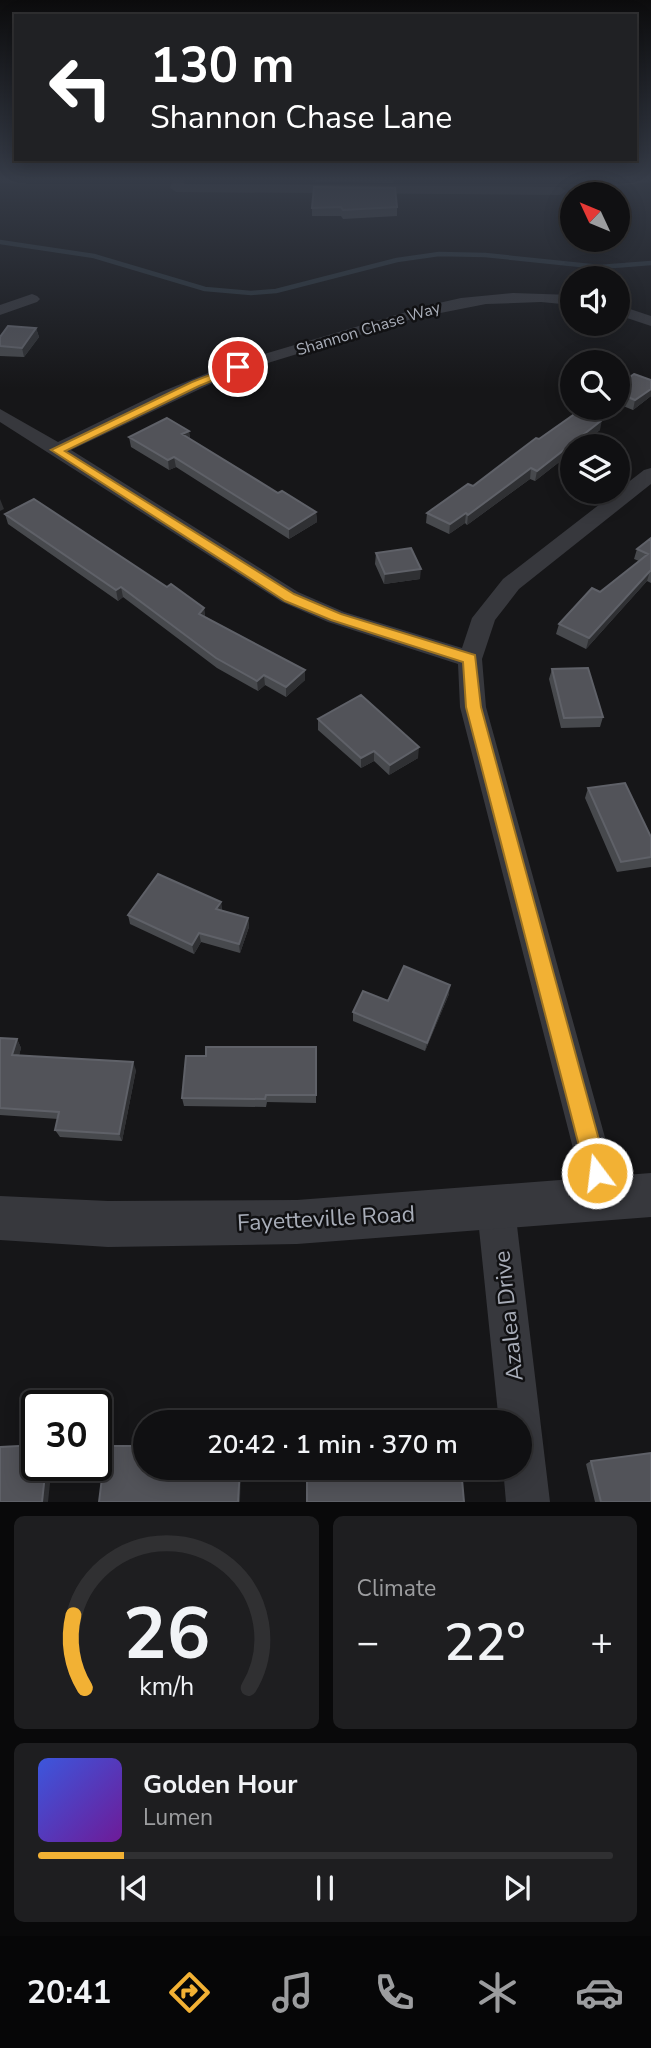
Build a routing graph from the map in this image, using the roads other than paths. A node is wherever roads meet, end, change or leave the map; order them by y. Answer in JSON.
{"nodes":[{"id":1,"x":32,"y":299,"type":"dead end"},
{"id":2,"x":560,"y":299,"type":"edge"},
{"id":3,"x":0,"y":310,"type":"edge"},
{"id":4,"x":630,"y":314,"type":"edge"},
{"id":5,"x":651,"y":321,"type":"edge"},
{"id":6,"x":0,"y":414,"type":"edge"},
{"id":7,"x":57,"y":450,"type":"junction"},
{"id":8,"x":651,"y":474,"type":"edge"},
{"id":9,"x":470,"y":659,"type":"junction"},
{"id":10,"x":651,"y":1195,"type":"edge"},
{"id":11,"x":604,"y":1199,"type":"junction"},
{"id":12,"x":496,"y":1209,"type":"junction"},
{"id":13,"x":0,"y":1218,"type":"edge"},
{"id":14,"x":519,"y":1410,"type":"edge"},
{"id":15,"x":526,"y":1480,"type":"edge"},
{"id":16,"x":528,"y":1502,"type":"edge"}],
"edges":[{"from":1,"to":3,"type":"street"},
{"from":2,"to":7,"type":"street","name":"Shannon Chase Way"},
{"from":4,"to":5,"type":"street"},
{"from":6,"to":7,"type":"street"},
{"from":7,"to":9,"type":"street"},
{"from":8,"to":9,"type":"street"},
{"from":9,"to":11,"type":"street"},
{"from":10,"to":11,"type":"street","name":"Fayetteville Road"},
{"from":11,"to":12,"type":"street","name":"Fayetteville Road"},
{"from":12,"to":13,"type":"street","name":"Fayetteville Road"},
{"from":12,"to":14,"type":"street","name":"Azalea Drive"},
{"from":15,"to":16,"type":"street","name":"Azalea Drive"}]}
